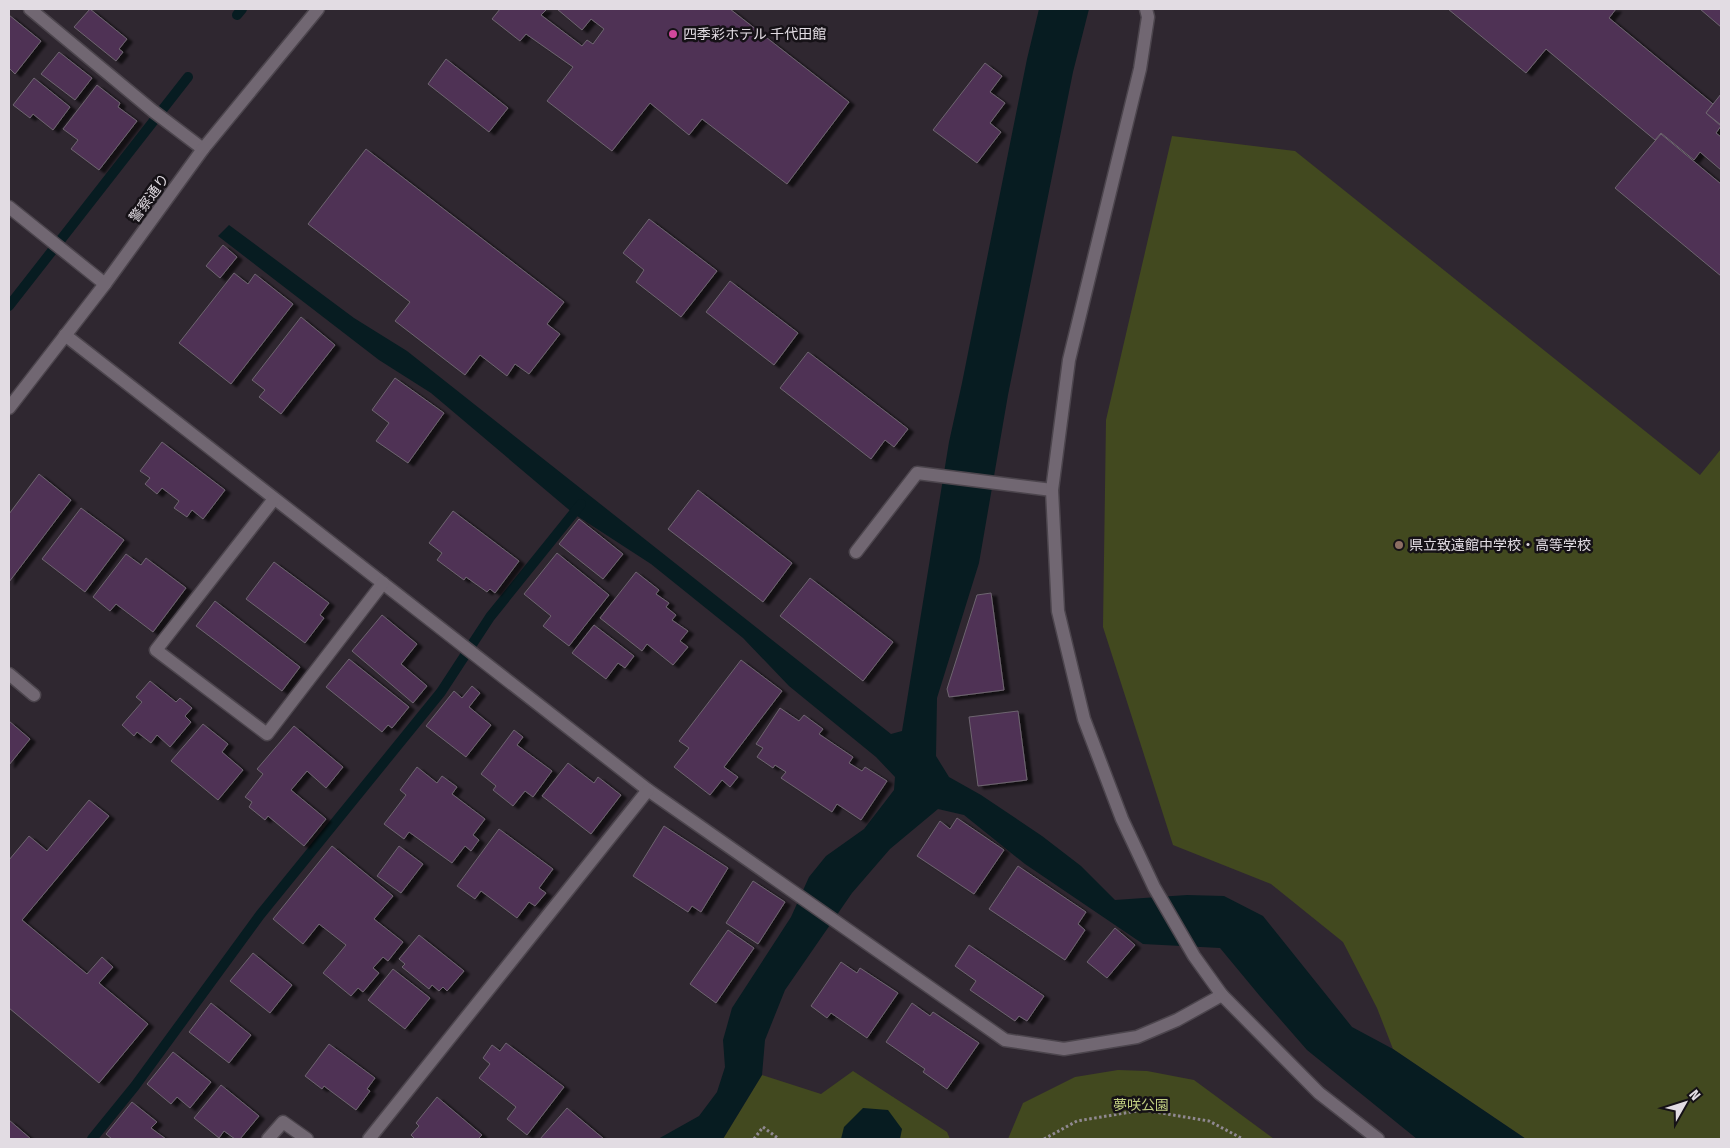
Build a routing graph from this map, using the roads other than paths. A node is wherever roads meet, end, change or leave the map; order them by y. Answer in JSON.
{"nodes":[{"id":1,"x":30,"y":9,"type":"edge"},
{"id":2,"x":318,"y":9,"type":"edge"},
{"id":3,"x":1146,"y":9,"type":"edge"},
{"id":4,"x":203,"y":149,"type":"junction"},
{"id":5,"x":9,"y":207,"type":"edge"},
{"id":6,"x":105,"y":284,"type":"junction"},
{"id":7,"x":65,"y":334,"type":"junction"},
{"id":8,"x":9,"y":408,"type":"edge"},
{"id":9,"x":1052,"y":490,"type":"junction"},
{"id":10,"x":274,"y":499,"type":"junction"},
{"id":11,"x":856,"y":552,"type":"dead end"},
{"id":12,"x":383,"y":583,"type":"junction"},
{"id":13,"x":9,"y":674,"type":"edge"},
{"id":14,"x":34,"y":695,"type":"dead end"},
{"id":15,"x":648,"y":790,"type":"junction"},
{"id":16,"x":1222,"y":995,"type":"junction"},
{"id":17,"x":268,"y":1139,"type":"edge"},
{"id":18,"x":307,"y":1139,"type":"edge"},
{"id":19,"x":369,"y":1139,"type":"edge"},
{"id":20,"x":1378,"y":1139,"type":"edge"}],
"edges":[{"from":1,"to":4,"type":"street"},
{"from":2,"to":4,"type":"street","name":"警察通り"},
{"from":3,"to":9,"type":"street"},
{"from":4,"to":6,"type":"street","name":"警察通り"},
{"from":5,"to":6,"type":"street"},
{"from":6,"to":7,"type":"street","name":"警察通り"},
{"from":7,"to":8,"type":"street","name":"警察通り"},
{"from":7,"to":10,"type":"street"},
{"from":9,"to":11,"type":"street"},
{"from":9,"to":16,"type":"street"},
{"from":10,"to":12,"type":"street"},
{"from":10,"to":12,"type":"street"},
{"from":12,"to":15,"type":"street"},
{"from":13,"to":14,"type":"street"},
{"from":15,"to":16,"type":"street"},
{"from":15,"to":19,"type":"street"},
{"from":16,"to":20,"type":"street"},
{"from":17,"to":18,"type":"street"}]}
